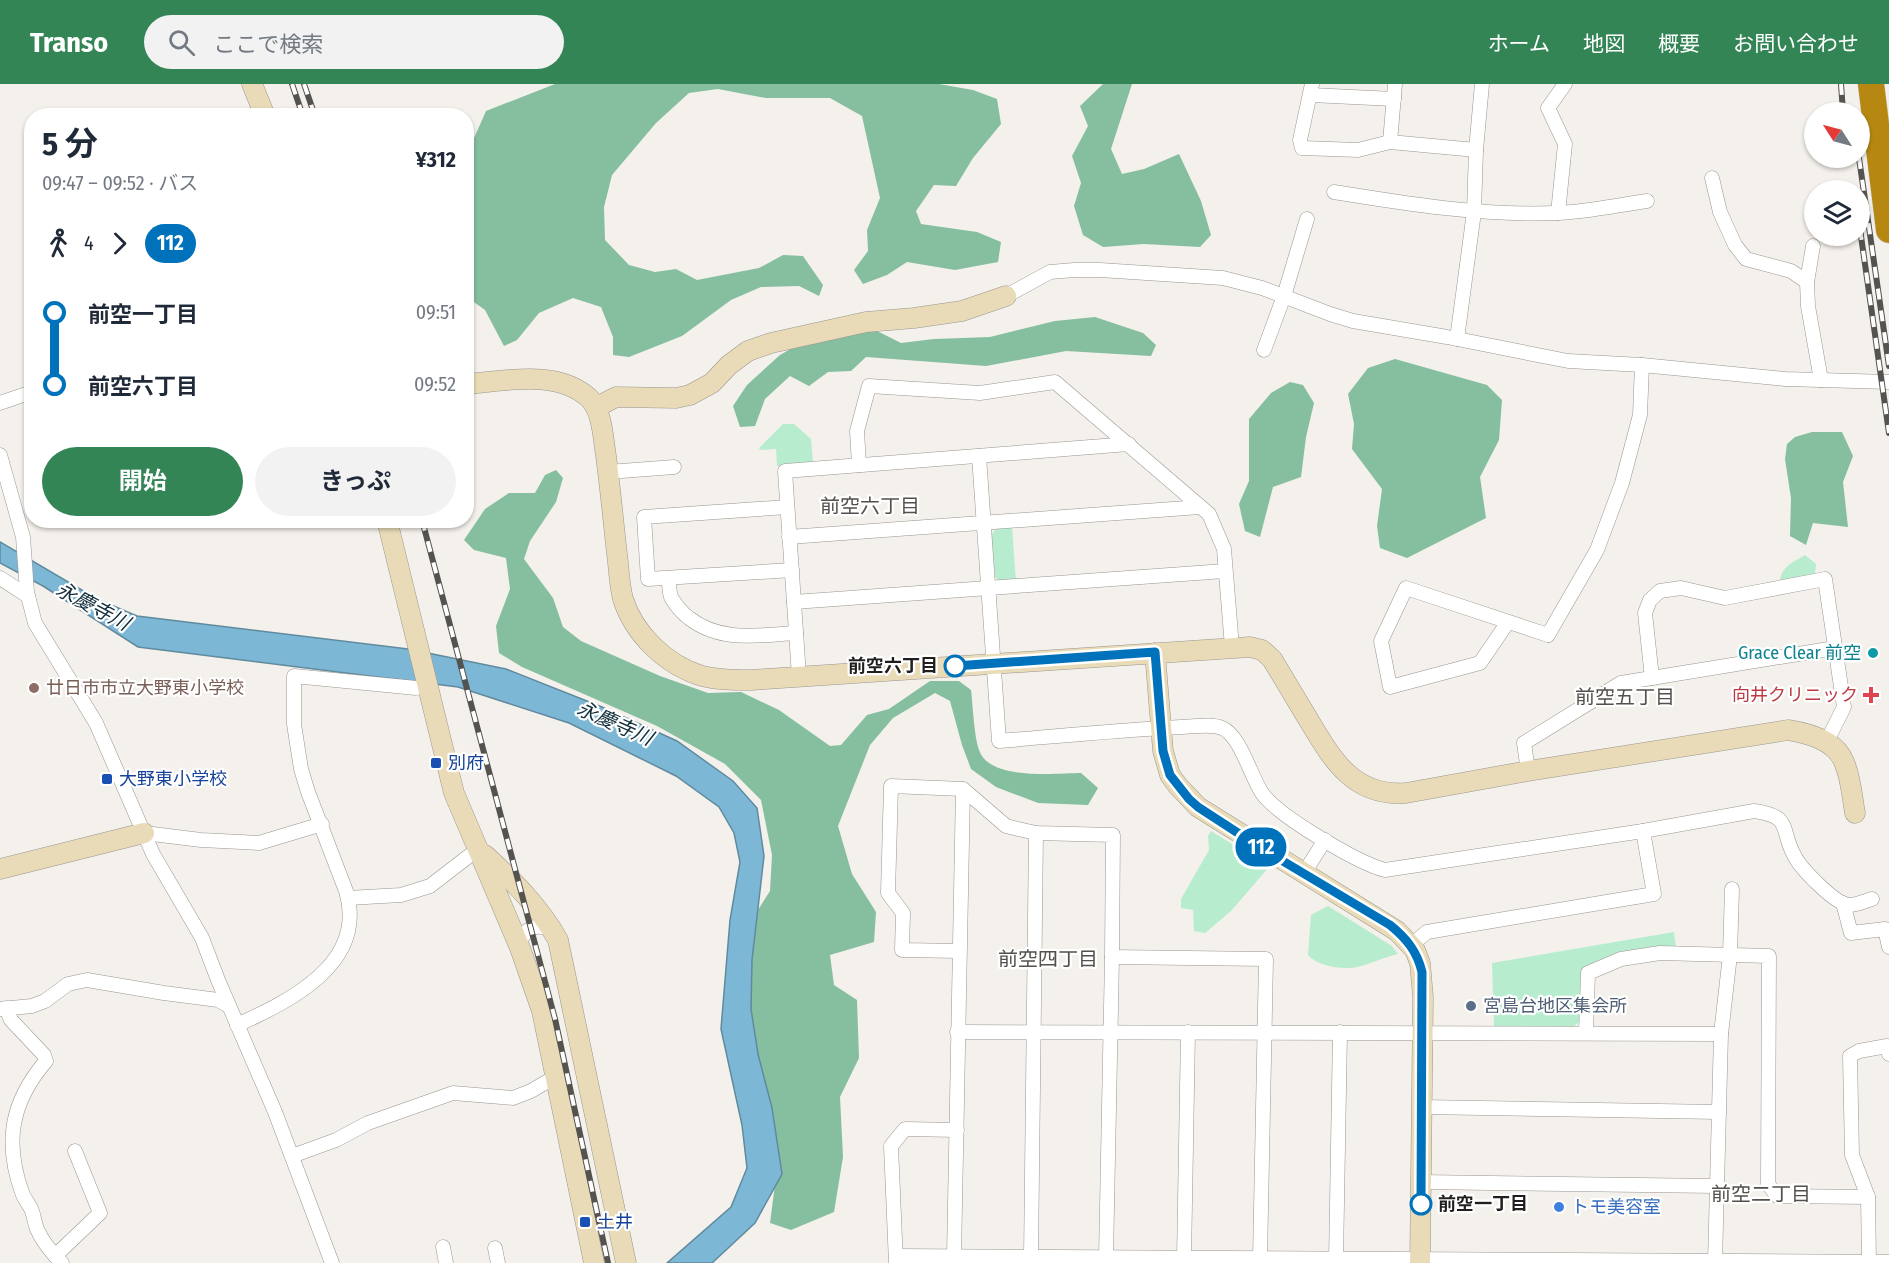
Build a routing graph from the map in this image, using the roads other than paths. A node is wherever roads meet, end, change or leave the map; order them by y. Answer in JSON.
{"nodes":[{"id":1,"x":252,"y":84,"type":"edge"},
{"id":2,"x":1395,"y":84,"type":"edge"},
{"id":3,"x":1482,"y":84,"type":"edge"},
{"id":4,"x":1566,"y":84,"type":"edge"},
{"id":5,"x":1871,"y":84,"type":"edge"},
{"id":6,"x":1886,"y":84,"type":"edge"},
{"id":7,"x":1311,"y":89,"type":"edge"},
{"id":8,"x":1394,"y":99,"type":"junction"},
{"id":9,"x":262,"y":108,"type":"edge"},
{"id":10,"x":1889,"y":110,"type":"edge"},
{"id":11,"x":1390,"y":142,"type":"junction"},
{"id":12,"x":1476,"y":150,"type":"junction"},
{"id":13,"x":1712,"y":178,"type":"dead end"},
{"id":14,"x":1334,"y":192,"type":"dead end"},
{"id":15,"x":1647,"y":201,"type":"dead end"},
{"id":16,"x":1474,"y":212,"type":"junction"},
{"id":17,"x":1558,"y":213,"type":"junction"},
{"id":18,"x":1306,"y":219,"type":"dead end"},
{"id":19,"x":1889,"y":230,"type":"edge"},
{"id":20,"x":1813,"y":246,"type":"dead end"},
{"id":21,"x":1807,"y":282,"type":"junction"},
{"id":22,"x":1006,"y":296,"type":"joint"},
{"id":23,"x":1284,"y":296,"type":"junction"},
{"id":24,"x":1457,"y":339,"type":"junction"},
{"id":25,"x":1264,"y":350,"type":"dead end"},
{"id":26,"x":1642,"y":365,"type":"junction"},
{"id":27,"x":1821,"y":380,"type":"junction"},
{"id":28,"x":1889,"y":382,"type":"edge"},
{"id":29,"x":474,"y":383,"type":"edge"},
{"id":30,"x":24,"y":395,"type":"edge"},
{"id":31,"x":0,"y":403,"type":"edge"},
{"id":32,"x":597,"y":407,"type":"junction"},
{"id":33,"x":1129,"y":444,"type":"junction"},
{"id":34,"x":0,"y":455,"type":"edge"},
{"id":35,"x":979,"y":456,"type":"junction"},
{"id":36,"x":859,"y":465,"type":"junction"},
{"id":37,"x":674,"y":467,"type":"dead end"},
{"id":38,"x":608,"y":472,"type":"junction"},
{"id":39,"x":787,"y":507,"type":"junction"},
{"id":40,"x":1200,"y":507,"type":"junction"},
{"id":41,"x":983,"y":522,"type":"junction"},
{"id":42,"x":389,"y":528,"type":"edge"},
{"id":43,"x":789,"y":537,"type":"junction"},
{"id":44,"x":792,"y":570,"type":"junction"},
{"id":45,"x":1226,"y":571,"type":"junction"},
{"id":46,"x":0,"y":578,"type":"edge"},
{"id":47,"x":669,"y":578,"type":"junction"},
{"id":48,"x":988,"y":588,"type":"junction"},
{"id":49,"x":28,"y":594,"type":"junction"},
{"id":50,"x":794,"y":602,"type":"junction"},
{"id":51,"x":1508,"y":622,"type":"junction"},
{"id":52,"x":796,"y":633,"type":"junction"},
{"id":53,"x":1232,"y":647,"type":"junction"},
{"id":54,"x":1835,"y":648,"type":"junction"},
{"id":55,"x":1155,"y":652,"type":"junction"},
{"id":56,"x":994,"y":664,"type":"junction"},
{"id":57,"x":800,"y":676,"type":"junction"},
{"id":58,"x":1652,"y":678,"type":"junction"},
{"id":59,"x":423,"y":691,"type":"junction"},
{"id":60,"x":1161,"y":728,"type":"junction"},
{"id":61,"x":1826,"y":743,"type":"junction"},
{"id":62,"x":1528,"y":771,"type":"junction"},
{"id":63,"x":963,"y":789,"type":"junction"},
{"id":64,"x":1855,"y":813,"type":"dead end"},
{"id":65,"x":322,"y":824,"type":"junction"},
{"id":66,"x":1643,"y":831,"type":"junction"},
{"id":67,"x":144,"y":833,"type":"junction"},
{"id":68,"x":1036,"y":833,"type":"junction"},
{"id":69,"x":1325,"y":840,"type":"junction"},
{"id":70,"x":478,"y":849,"type":"junction"},
{"id":71,"x":0,"y":869,"type":"edge"},
{"id":72,"x":1304,"y":873,"type":"junction"},
{"id":73,"x":1732,"y":889,"type":"dead end"},
{"id":74,"x":348,"y":898,"type":"junction"},
{"id":75,"x":1872,"y":899,"type":"dead end"},
{"id":76,"x":1843,"y":903,"type":"junction"},
{"id":77,"x":558,"y":940,"type":"junction"},
{"id":78,"x":1411,"y":945,"type":"junction"},
{"id":79,"x":1889,"y":947,"type":"edge"},
{"id":80,"x":520,"y":948,"type":"junction"},
{"id":81,"x":959,"y":951,"type":"junction"},
{"id":82,"x":1730,"y":955,"type":"junction"},
{"id":83,"x":1112,"y":957,"type":"junction"},
{"id":84,"x":229,"y":1006,"type":"junction"},
{"id":85,"x":3,"y":1009,"type":"edge"},
{"id":86,"x":237,"y":1025,"type":"junction"},
{"id":87,"x":957,"y":1032,"type":"junction"},
{"id":88,"x":1034,"y":1032,"type":"junction"},
{"id":89,"x":1110,"y":1032,"type":"junction"},
{"id":90,"x":1188,"y":1032,"type":"junction"},
{"id":91,"x":1264,"y":1032,"type":"junction"},
{"id":92,"x":1340,"y":1032,"type":"junction"},
{"id":93,"x":1423,"y":1032,"type":"junction"},
{"id":94,"x":1586,"y":1032,"type":"junction"},
{"id":95,"x":1721,"y":1034,"type":"junction"},
{"id":96,"x":1889,"y":1054,"type":"edge"},
{"id":97,"x":555,"y":1077,"type":"junction"},
{"id":98,"x":1422,"y":1107,"type":"junction"},
{"id":99,"x":1719,"y":1112,"type":"junction"},
{"id":100,"x":957,"y":1130,"type":"junction"},
{"id":101,"x":75,"y":1151,"type":"dead end"},
{"id":102,"x":292,"y":1156,"type":"junction"},
{"id":103,"x":1421,"y":1182,"type":"junction"},
{"id":104,"x":1717,"y":1186,"type":"junction"},
{"id":105,"x":1868,"y":1197,"type":"junction"},
{"id":106,"x":443,"y":1247,"type":"dead end"},
{"id":107,"x":495,"y":1248,"type":"dead end"},
{"id":108,"x":954,"y":1257,"type":"junction"},
{"id":109,"x":1031,"y":1257,"type":"junction"},
{"id":110,"x":1106,"y":1258,"type":"junction"},
{"id":111,"x":1184,"y":1259,"type":"junction"},
{"id":112,"x":1260,"y":1259,"type":"junction"},
{"id":113,"x":58,"y":1260,"type":"edge"},
{"id":114,"x":896,"y":1260,"type":"edge"},
{"id":115,"x":1336,"y":1260,"type":"junction"},
{"id":116,"x":1147,"y":1261,"type":"edge"},
{"id":117,"x":1420,"y":1262,"type":"edge"},
{"id":118,"x":1634,"y":1262,"type":"edge"},
{"id":119,"x":1715,"y":1262,"type":"edge"},
{"id":120,"x":1861,"y":1262,"type":"edge"},
{"id":121,"x":1889,"y":1262,"type":"edge"},
{"id":122,"x":332,"y":1263,"type":"edge"},
{"id":123,"x":446,"y":1263,"type":"edge"},
{"id":124,"x":498,"y":1263,"type":"edge"},
{"id":125,"x":594,"y":1263,"type":"edge"},
{"id":126,"x":626,"y":1263,"type":"edge"}],
"edges":[{"from":1,"to":9,"type":"street"},
{"from":2,"to":8,"type":"street"},
{"from":3,"to":12,"type":"street"},
{"from":4,"to":17,"type":"street"},
{"from":5,"to":19,"type":"highway"},
{"from":6,"to":10,"type":"highway"},
{"from":7,"to":8,"type":"street"},
{"from":7,"to":11,"type":"street"},
{"from":8,"to":11,"type":"street"},
{"from":11,"to":12,"type":"street"},
{"from":12,"to":16,"type":"street"},
{"from":13,"to":21,"type":"street"},
{"from":14,"to":16,"type":"street"},
{"from":15,"to":17,"type":"street"},
{"from":16,"to":17,"type":"street"},
{"from":16,"to":24,"type":"street"},
{"from":18,"to":23,"type":"street"},
{"from":20,"to":21,"type":"street"},
{"from":21,"to":27,"type":"street"},
{"from":22,"to":23,"type":"street"},
{"from":22,"to":32,"type":"street"},
{"from":23,"to":24,"type":"street"},
{"from":23,"to":25,"type":"street"},
{"from":24,"to":26,"type":"street"},
{"from":26,"to":27,"type":"street"},
{"from":26,"to":51,"type":"street"},
{"from":27,"to":28,"type":"street"},
{"from":29,"to":32,"type":"street"},
{"from":30,"to":31,"type":"street"},
{"from":32,"to":38,"type":"street"},
{"from":33,"to":35,"type":"street"},
{"from":33,"to":36,"type":"street"},
{"from":33,"to":40,"type":"street"},
{"from":34,"to":49,"type":"street"},
{"from":35,"to":36,"type":"street"},
{"from":35,"to":41,"type":"street"},
{"from":36,"to":39,"type":"street"},
{"from":37,"to":38,"type":"street"},
{"from":38,"to":57,"type":"street"},
{"from":39,"to":43,"type":"street"},
{"from":39,"to":47,"type":"street"},
{"from":40,"to":41,"type":"street"},
{"from":40,"to":45,"type":"street"},
{"from":41,"to":43,"type":"street"},
{"from":41,"to":48,"type":"street"},
{"from":42,"to":59,"type":"street"},
{"from":43,"to":44,"type":"street"},
{"from":44,"to":47,"type":"street"},
{"from":44,"to":50,"type":"street"},
{"from":45,"to":48,"type":"street"},
{"from":45,"to":53,"type":"street"},
{"from":46,"to":49,"type":"street"},
{"from":47,"to":52,"type":"street"},
{"from":48,"to":50,"type":"street"},
{"from":48,"to":56,"type":"street"},
{"from":49,"to":67,"type":"street"},
{"from":50,"to":52,"type":"street"},
{"from":51,"to":51,"type":"street"},
{"from":52,"to":57,"type":"street"},
{"from":53,"to":55,"type":"street"},
{"from":53,"to":62,"type":"street"},
{"from":54,"to":58,"type":"street"},
{"from":54,"to":58,"type":"street"},
{"from":54,"to":61,"type":"street"},
{"from":55,"to":56,"type":"street"},
{"from":55,"to":60,"type":"street"},
{"from":56,"to":57,"type":"street"},
{"from":56,"to":60,"type":"street"},
{"from":58,"to":62,"type":"street"},
{"from":59,"to":65,"type":"street"},
{"from":59,"to":70,"type":"street"},
{"from":60,"to":69,"type":"street"},
{"from":60,"to":72,"type":"street"},
{"from":61,"to":62,"type":"street"},
{"from":61,"to":64,"type":"street"},
{"from":63,"to":68,"type":"street"},
{"from":63,"to":81,"type":"street"},
{"from":63,"to":81,"type":"street"},
{"from":65,"to":67,"type":"street"},
{"from":65,"to":74,"type":"street"},
{"from":66,"to":69,"type":"street"},
{"from":66,"to":76,"type":"street"},
{"from":66,"to":78,"type":"street"},
{"from":67,"to":71,"type":"street"},
{"from":67,"to":84,"type":"street"},
{"from":68,"to":83,"type":"street"},
{"from":68,"to":88,"type":"street"},
{"from":69,"to":72,"type":"street"},
{"from":70,"to":74,"type":"street"},
{"from":70,"to":77,"type":"street"},
{"from":70,"to":80,"type":"street"},
{"from":72,"to":78,"type":"street"},
{"from":73,"to":82,"type":"street"},
{"from":74,"to":86,"type":"street"},
{"from":75,"to":76,"type":"street"},
{"from":76,"to":79,"type":"street"},
{"from":77,"to":80,"type":"street"},
{"from":77,"to":126,"type":"street"},
{"from":78,"to":93,"type":"street"},
{"from":80,"to":97,"type":"street"},
{"from":81,"to":87,"type":"street"},
{"from":82,"to":94,"type":"street"},
{"from":82,"to":95,"type":"street"},
{"from":82,"to":105,"type":"street"},
{"from":83,"to":89,"type":"street"},
{"from":83,"to":91,"type":"street"},
{"from":84,"to":85,"type":"street"},
{"from":84,"to":86,"type":"street"},
{"from":85,"to":113,"type":"street"},
{"from":86,"to":102,"type":"street"},
{"from":87,"to":88,"type":"street"},
{"from":87,"to":100,"type":"street"},
{"from":88,"to":89,"type":"street"},
{"from":88,"to":109,"type":"street"},
{"from":89,"to":90,"type":"street"},
{"from":89,"to":110,"type":"street"},
{"from":90,"to":91,"type":"street"},
{"from":90,"to":111,"type":"street"},
{"from":91,"to":92,"type":"street"},
{"from":91,"to":112,"type":"street"},
{"from":92,"to":93,"type":"street"},
{"from":92,"to":115,"type":"street"},
{"from":93,"to":94,"type":"street"},
{"from":93,"to":98,"type":"street"},
{"from":94,"to":95,"type":"street"},
{"from":95,"to":99,"type":"street"},
{"from":96,"to":105,"type":"street"},
{"from":97,"to":102,"type":"street"},
{"from":97,"to":125,"type":"street"},
{"from":98,"to":99,"type":"street"},
{"from":98,"to":103,"type":"street"},
{"from":99,"to":104,"type":"street"},
{"from":100,"to":108,"type":"street"},
{"from":100,"to":114,"type":"street"},
{"from":101,"to":113,"type":"street"},
{"from":102,"to":122,"type":"street"},
{"from":103,"to":104,"type":"street"},
{"from":103,"to":117,"type":"street"},
{"from":104,"to":119,"type":"street"},
{"from":105,"to":120,"type":"street"},
{"from":106,"to":123,"type":"street"},
{"from":107,"to":124,"type":"street"},
{"from":108,"to":109,"type":"street"},
{"from":108,"to":114,"type":"street"},
{"from":109,"to":110,"type":"street"},
{"from":110,"to":116,"type":"street"},
{"from":111,"to":112,"type":"street"},
{"from":111,"to":116,"type":"street"},
{"from":112,"to":115,"type":"street"},
{"from":115,"to":117,"type":"street"},
{"from":117,"to":118,"type":"street"},
{"from":118,"to":119,"type":"street"},
{"from":119,"to":120,"type":"street"},
{"from":120,"to":121,"type":"street"}]}
